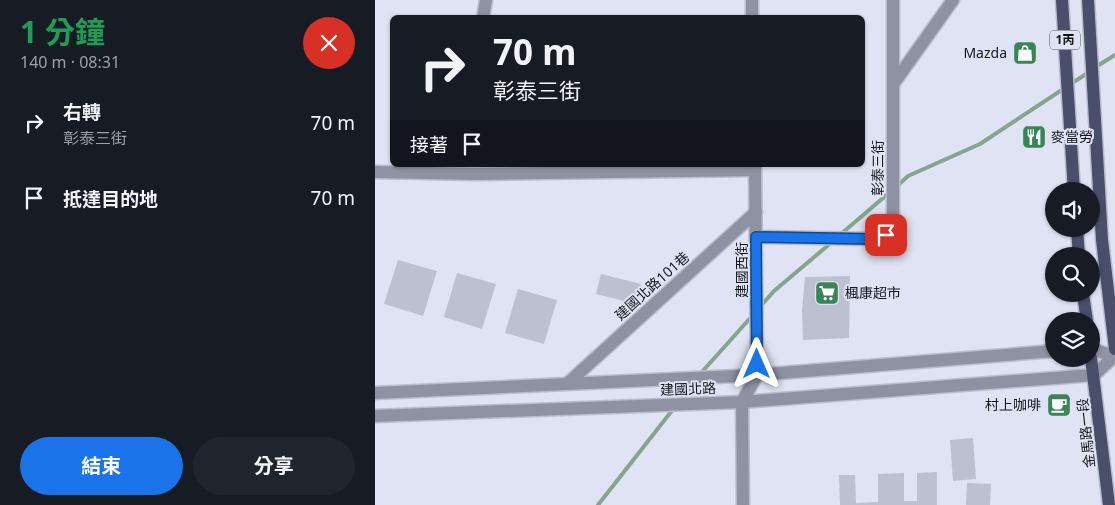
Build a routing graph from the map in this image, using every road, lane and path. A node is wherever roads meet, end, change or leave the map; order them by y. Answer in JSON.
{"nodes":[{"id":1,"x":486,"y":0,"type":"edge"},
{"id":2,"x":751,"y":0,"type":"edge"},
{"id":3,"x":893,"y":0,"type":"edge"},
{"id":4,"x":953,"y":0,"type":"edge"},
{"id":5,"x":1063,"y":0,"type":"edge"},
{"id":6,"x":1088,"y":0,"type":"edge"},
{"id":7,"x":484,"y":15,"type":"edge"},
{"id":8,"x":752,"y":15,"type":"edge"},
{"id":9,"x":893,"y":83,"type":"junction"},
{"id":10,"x":755,"y":167,"type":"edge"},
{"id":11,"x":477,"y":170,"type":"edge"},
{"id":12,"x":375,"y":172,"type":"edge"},
{"id":13,"x":1073,"y":182,"type":"edge"},
{"id":14,"x":756,"y":212,"type":"junction"},
{"id":15,"x":756,"y":237,"type":"junction"},
{"id":16,"x":1115,"y":349,"type":"edge"},
{"id":17,"x":1100,"y":351,"type":"edge"},
{"id":18,"x":1045,"y":352,"type":"edge"},
{"id":19,"x":1115,"y":356,"type":"edge"},
{"id":20,"x":1093,"y":367,"type":"edge"},
{"id":21,"x":757,"y":375,"type":"junction"},
{"id":22,"x":1094,"y":375,"type":"junction"},
{"id":23,"x":568,"y":383,"type":"junction"},
{"id":24,"x":375,"y":393,"type":"edge"},
{"id":25,"x":742,"y":402,"type":"junction"},
{"id":26,"x":375,"y":416,"type":"edge"},
{"id":27,"x":743,"y":505,"type":"edge"},
{"id":28,"x":1109,"y":505,"type":"edge"}],
"edges":[{"from":1,"to":7,"type":"street"},
{"from":2,"to":8,"type":"street"},
{"from":3,"to":9,"type":"street","name":"彰泰三街"},
{"from":4,"to":9,"type":"street"},
{"from":5,"to":13,"type":"main road","number":"1丙"},
{"from":6,"to":16,"type":"main road","number":"1丙"},
{"from":9,"to":15,"type":"street","name":"彰泰三街"},
{"from":10,"to":11,"type":"street"},
{"from":10,"to":14,"type":"street","name":"建國西街"},
{"from":11,"to":12,"type":"street"},
{"from":14,"to":15,"type":"street","name":"建國西街"},
{"from":14,"to":23,"type":"street","name":"建國北路101巷"},
{"from":15,"to":21,"type":"street","name":"建國西街"},
{"from":17,"to":19,"type":"street"},
{"from":18,"to":21,"type":"street","name":"建國北路"},
{"from":19,"to":22,"type":"street"},
{"from":20,"to":22,"type":"main road","name":"金馬路一段"},
{"from":21,"to":23,"type":"street","name":"建國北路"},
{"from":21,"to":25,"type":"street"},
{"from":22,"to":25,"type":"street","name":"建國北路"},
{"from":22,"to":28,"type":"main road","name":"金馬路一段"},
{"from":23,"to":24,"type":"street","name":"建國北路"},
{"from":25,"to":26,"type":"street","name":"建國北路"},
{"from":25,"to":27,"type":"street"}]}
